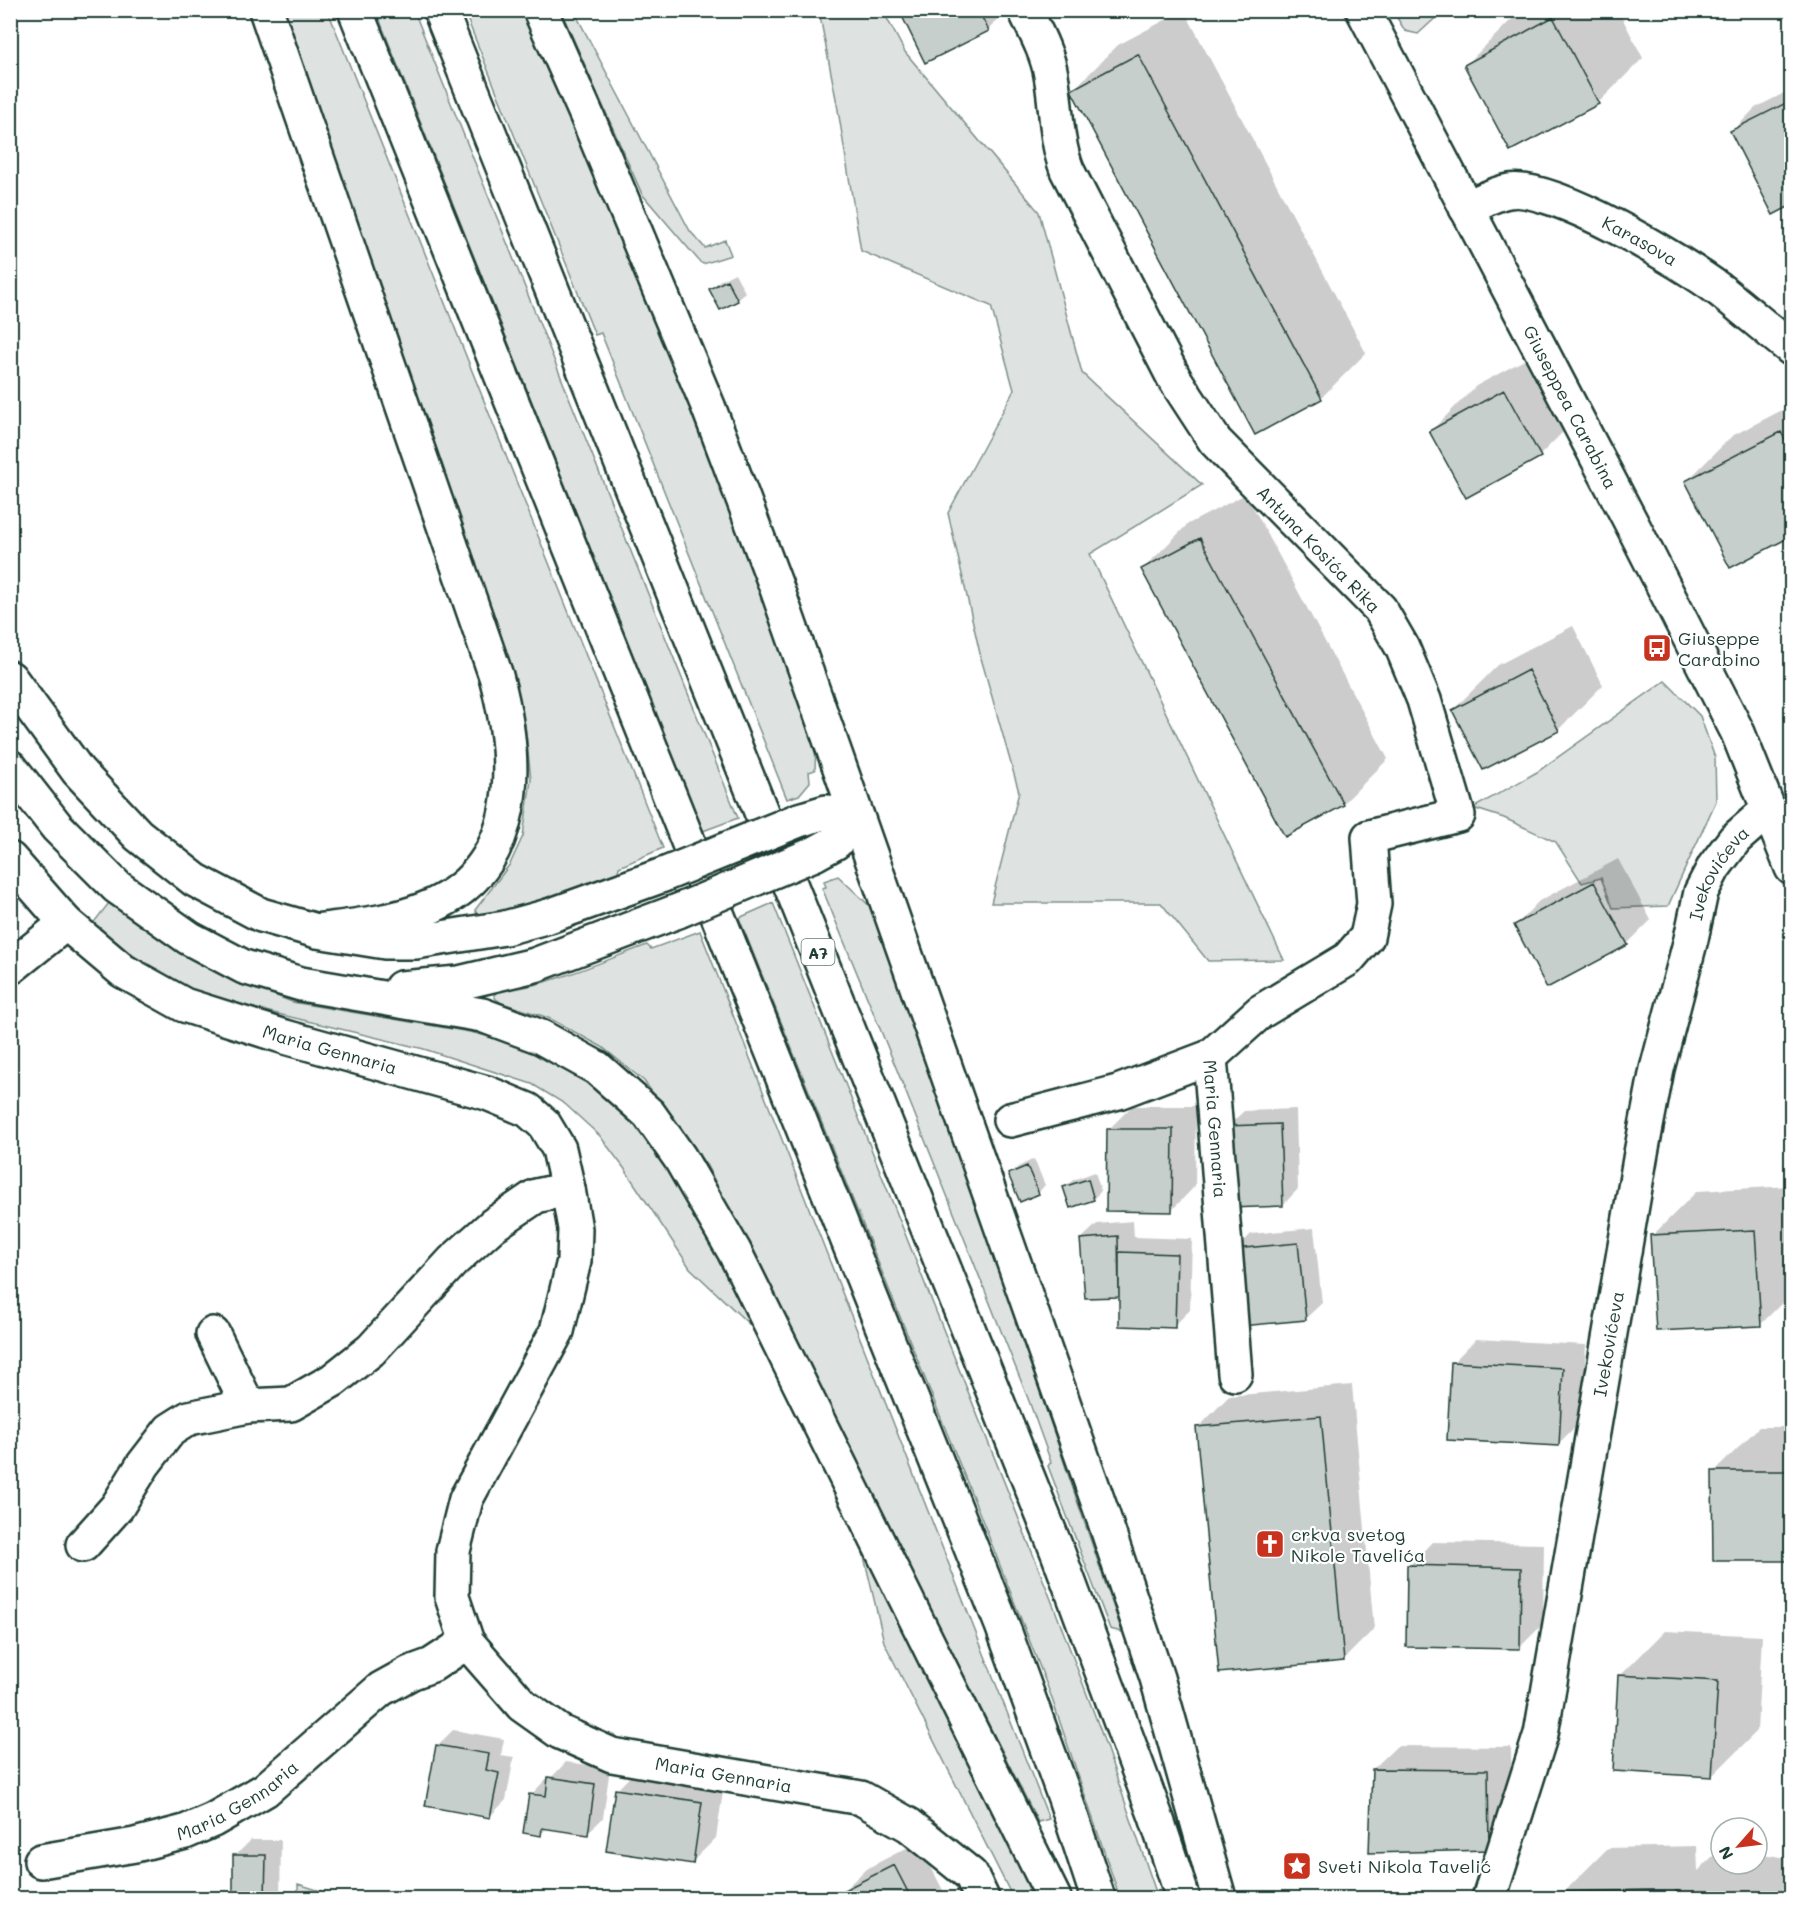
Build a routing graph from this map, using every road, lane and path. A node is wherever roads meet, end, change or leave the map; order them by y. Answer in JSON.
{"nodes":[{"id":1,"x":266,"y":10,"type":"edge"},
{"id":2,"x":355,"y":10,"type":"edge"},
{"id":3,"x":440,"y":10,"type":"edge"},
{"id":4,"x":540,"y":10,"type":"edge"},
{"id":5,"x":1025,"y":10,"type":"edge"},
{"id":6,"x":1363,"y":10,"type":"edge"},
{"id":7,"x":1467,"y":208,"type":"junction"},
{"id":8,"x":1791,"y":349,"type":"edge"},
{"id":9,"x":10,"y":678,"type":"edge"},
{"id":10,"x":10,"y":767,"type":"edge"},
{"id":11,"x":1769,"y":809,"type":"junction"},
{"id":12,"x":856,"y":814,"type":"junction"},
{"id":13,"x":10,"y":859,"type":"edge"},
{"id":14,"x":1791,"y":868,"type":"edge"},
{"id":15,"x":66,"y":922,"type":"junction"},
{"id":16,"x":317,"y":930,"type":"junction"},
{"id":17,"x":10,"y":968,"type":"edge"},
{"id":18,"x":354,"y":992,"type":"junction"},
{"id":19,"x":1210,"y":1057,"type":"junction"},
{"id":20,"x":1010,"y":1120,"type":"dead end"},
{"id":21,"x":568,"y":1189,"type":"junction"},
{"id":22,"x":213,"y":1334,"type":"dead end"},
{"id":23,"x":1235,"y":1374,"type":"dead end"},
{"id":24,"x":248,"y":1406,"type":"junction"},
{"id":25,"x":83,"y":1545,"type":"dead end"},
{"id":26,"x":467,"y":1642,"type":"junction"},
{"id":27,"x":41,"y":1861,"type":"dead end"},
{"id":28,"x":982,"y":1899,"type":"edge"},
{"id":29,"x":1054,"y":1899,"type":"edge"},
{"id":30,"x":1098,"y":1899,"type":"edge"},
{"id":31,"x":1183,"y":1899,"type":"edge"},
{"id":32,"x":1219,"y":1899,"type":"edge"},
{"id":33,"x":1489,"y":1899,"type":"edge"}],
"edges":[{"from":1,"to":16,"type":"main road"},
{"from":2,"to":30,"type":"main road"},
{"from":3,"to":31,"type":"main road","number":"A7"},
{"from":4,"to":12,"type":"main road"},
{"from":5,"to":19,"type":"main road","name":"Antuna Kosića Rika"},
{"from":6,"to":7,"type":"main road","name":"Giuseppea Carabina"},
{"from":7,"to":8,"type":"main road","name":"Karasova"},
{"from":7,"to":11,"type":"main road","name":"Giuseppea Carabina"},
{"from":9,"to":16,"type":"main road"},
{"from":10,"to":18,"type":"main road"},
{"from":11,"to":14,"type":"main road","name":"Giuseppea Carabina"},
{"from":11,"to":33,"type":"main road","name":"Ivekovićeva"},
{"from":12,"to":16,"type":"main road","bridge":true},
{"from":12,"to":18,"type":"main road","bridge":true},
{"from":12,"to":32,"type":"main road"},
{"from":13,"to":15,"type":"main road","name":"Maria Gennaria"},
{"from":15,"to":17,"type":"main road"},
{"from":15,"to":21,"type":"main road","name":"Maria Gennaria"},
{"from":18,"to":29,"type":"main road"},
{"from":19,"to":20,"type":"main road","name":"Maria Gennaria"},
{"from":19,"to":23,"type":"main road","name":"Maria Gennaria"},
{"from":21,"to":24,"type":"main road"},
{"from":21,"to":26,"type":"main road","name":"Maria Gennaria"},
{"from":22,"to":24,"type":"main road"},
{"from":24,"to":25,"type":"main road"},
{"from":26,"to":27,"type":"main road","name":"Maria Gennaria"},
{"from":26,"to":28,"type":"main road","name":"Maria Gennaria"}]}
